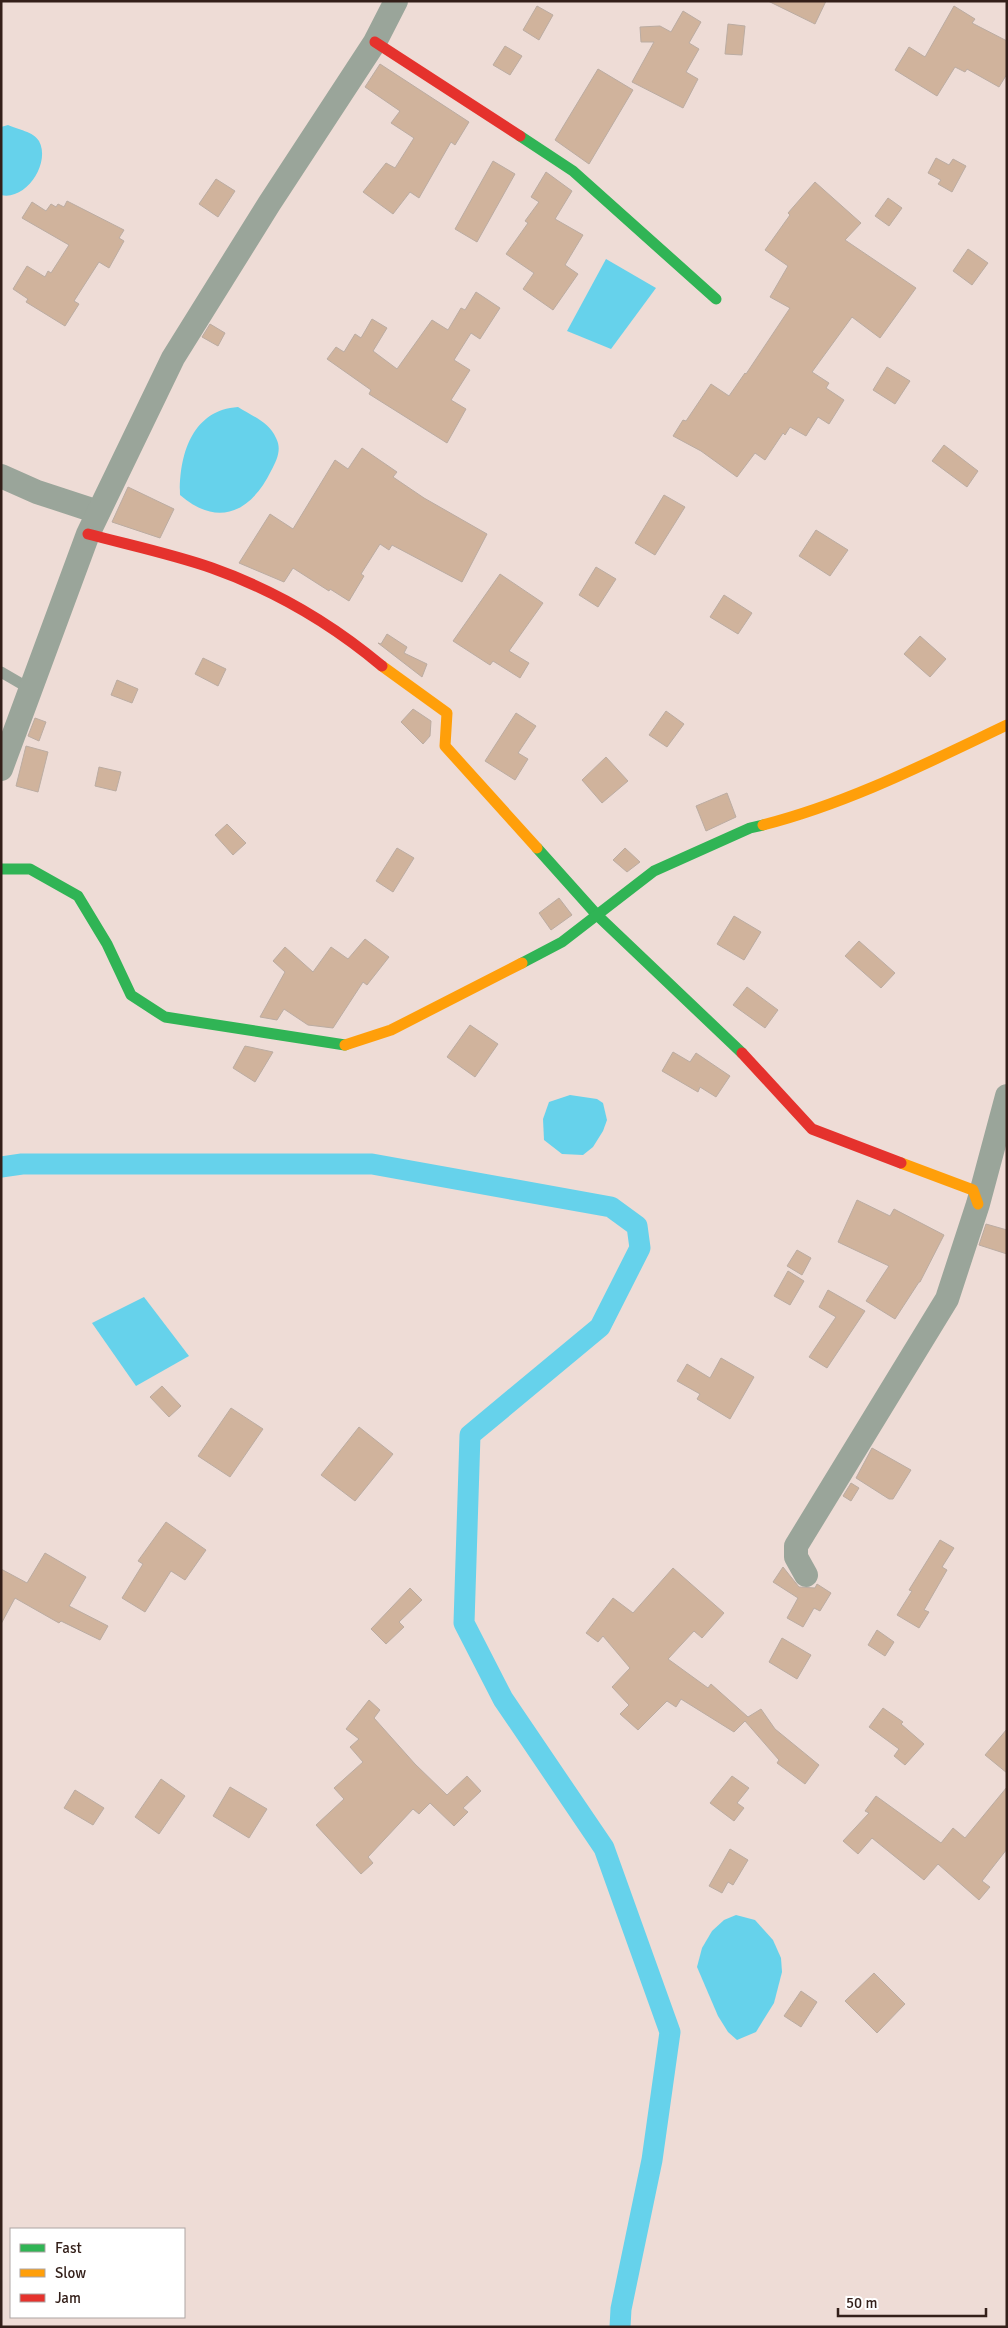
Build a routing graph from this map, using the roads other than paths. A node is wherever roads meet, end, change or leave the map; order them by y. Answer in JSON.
{"nodes":[{"id":1,"x":396,"y":1,"type":"edge"},
{"id":2,"x":375,"y":42,"type":"junction"},
{"id":3,"x":716,"y":299,"type":"dead end"},
{"id":4,"x":1,"y":476,"type":"edge"},
{"id":5,"x":98,"y":512,"type":"junction"},
{"id":6,"x":88,"y":534,"type":"junction"},
{"id":7,"x":1,"y":672,"type":"edge"},
{"id":8,"x":32,"y":690,"type":"junction"},
{"id":9,"x":1007,"y":725,"type":"edge"},
{"id":10,"x":1,"y":769,"type":"edge"},
{"id":11,"x":1,"y":869,"type":"edge"},
{"id":12,"x":597,"y":915,"type":"junction"},
{"id":13,"x":1007,"y":1096,"type":"edge"},
{"id":14,"x":978,"y":1204,"type":"junction"},
{"id":15,"x":806,"y":1574,"type":"dead end"}],
"edges":[{"from":1,"to":2,"type":"street"},
{"from":2,"to":3,"type":"street"},
{"from":2,"to":5,"type":"street"},
{"from":4,"to":5,"type":"street"},
{"from":5,"to":6,"type":"street"},
{"from":6,"to":8,"type":"street"},
{"from":6,"to":12,"type":"street"},
{"from":7,"to":8,"type":"lane"},
{"from":8,"to":10,"type":"street"},
{"from":9,"to":12,"type":"street"},
{"from":11,"to":12,"type":"street"},
{"from":12,"to":14,"type":"street"},
{"from":13,"to":14,"type":"street"},
{"from":14,"to":15,"type":"street"}]}
